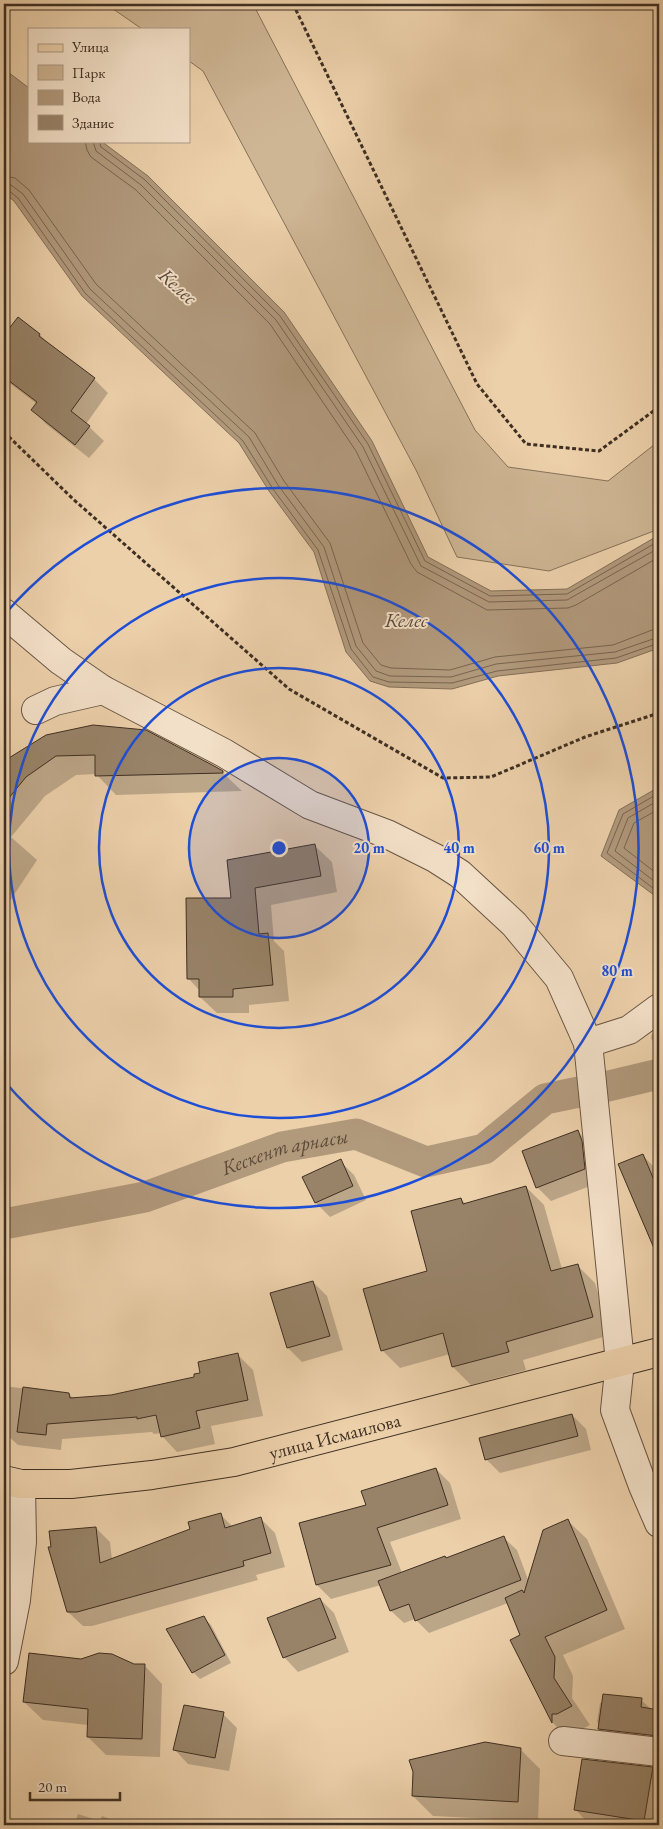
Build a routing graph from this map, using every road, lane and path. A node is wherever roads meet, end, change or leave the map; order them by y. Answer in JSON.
{"nodes":[{"id":1,"x":293,"y":4,"type":"edge"},
{"id":2,"x":659,"y":407,"type":"edge"},
{"id":3,"x":4,"y":432,"type":"edge"},
{"id":4,"x":4,"y":613,"type":"edge"},
{"id":5,"x":103,"y":690,"type":"junction"},
{"id":6,"x":36,"y":710,"type":"dead end"},
{"id":7,"x":659,"y":713,"type":"edge"},
{"id":8,"x":653,"y":1012,"type":"edge"},
{"id":9,"x":588,"y":1043,"type":"junction"},
{"id":10,"x":659,"y":1352,"type":"edge"},
{"id":11,"x":620,"y":1362,"type":"junction"},
{"id":12,"x":12,"y":1482,"type":"edge"},
{"id":13,"x":659,"y":1523,"type":"edge"},
{"id":14,"x":4,"y":1661,"type":"edge"},
{"id":15,"x":563,"y":1741,"type":"dead end"},
{"id":16,"x":659,"y":1752,"type":"edge"}],
"edges":[{"from":1,"to":2,"type":"path"},
{"from":3,"to":7,"type":"path"},
{"from":4,"to":5,"type":"street"},
{"from":5,"to":6,"type":"street"},
{"from":5,"to":9,"type":"street"},
{"from":8,"to":9,"type":"street"},
{"from":9,"to":11,"type":"street"},
{"from":10,"to":11,"type":"main road","name":"улица Исмаилова"},
{"from":11,"to":12,"type":"main road","name":"улица Исмаилова"},
{"from":11,"to":13,"type":"street"},
{"from":12,"to":14,"type":"street"},
{"from":15,"to":16,"type":"street"}]}
